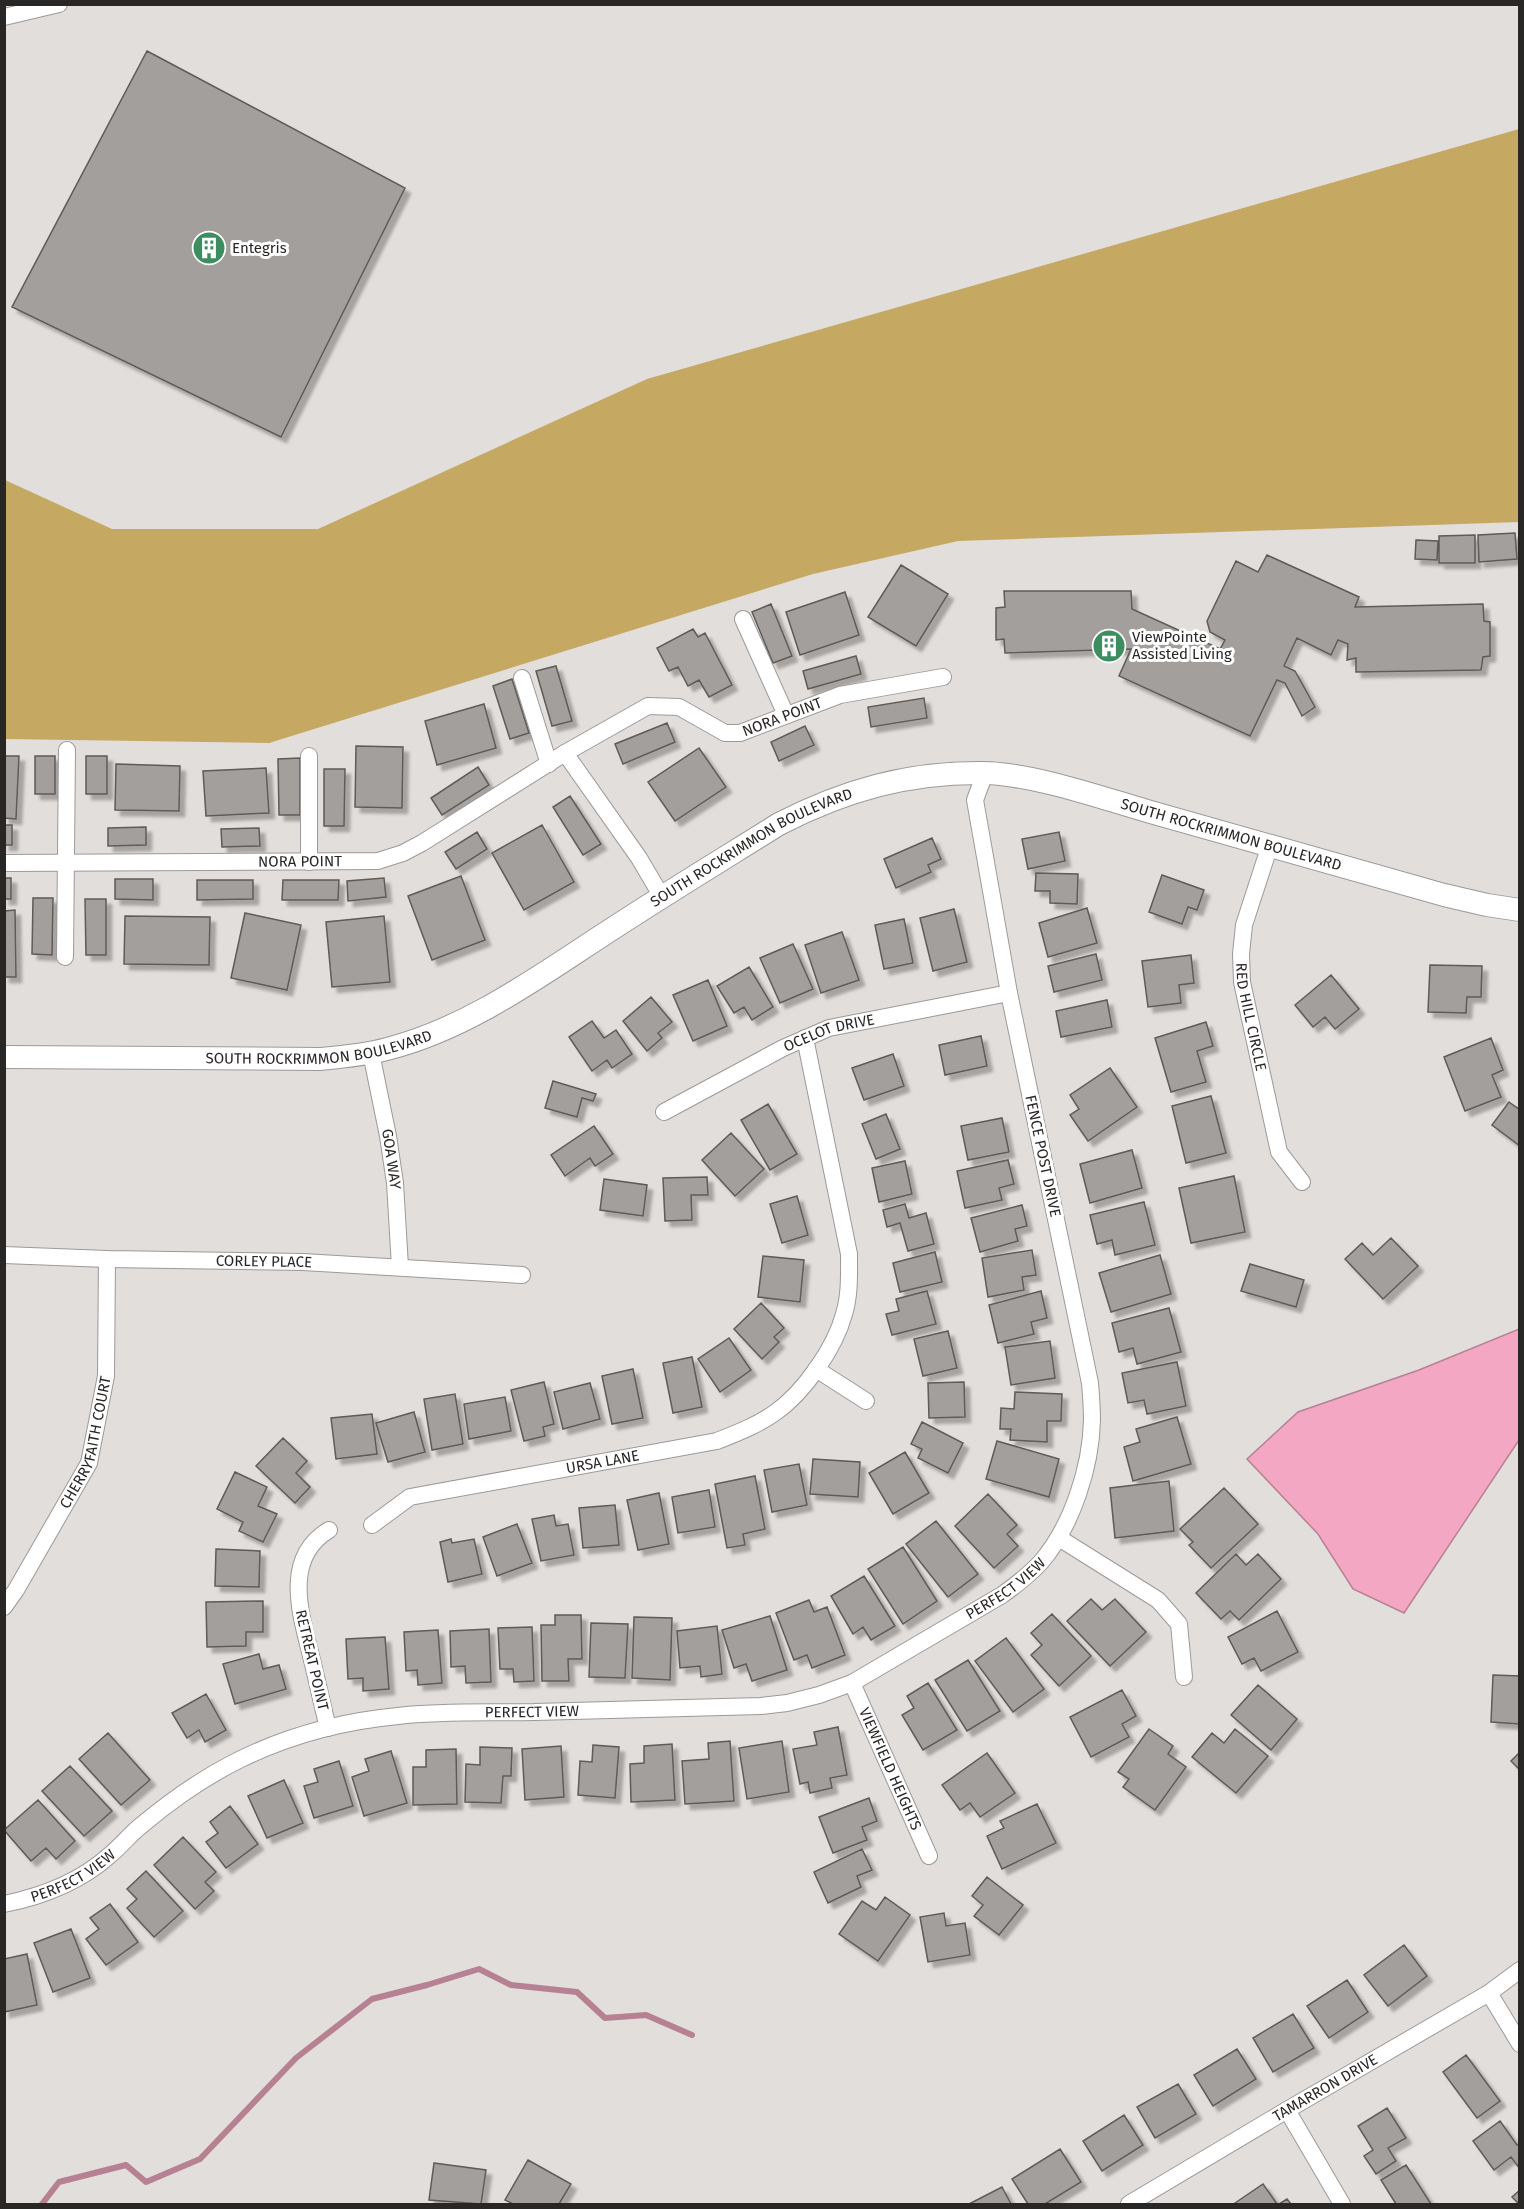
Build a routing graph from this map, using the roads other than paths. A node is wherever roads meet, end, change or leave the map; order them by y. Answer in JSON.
{"nodes":[{"id":1,"x":59,"y":4,"type":"edge"},
{"id":2,"x":4,"y":17,"type":"edge"},
{"id":3,"x":743,"y":619,"type":"dead end"},
{"id":4,"x":943,"y":677,"type":"dead end"},
{"id":5,"x":522,"y":678,"type":"dead end"},
{"id":6,"x":786,"y":715,"type":"junction"},
{"id":7,"x":67,"y":750,"type":"dead end"},
{"id":8,"x":566,"y":753,"type":"junction"},
{"id":9,"x":309,"y":756,"type":"dead end"},
{"id":10,"x":549,"y":764,"type":"junction"},
{"id":11,"x":985,"y":773,"type":"junction"},
{"id":12,"x":1270,"y":845,"type":"junction"},
{"id":13,"x":309,"y":862,"type":"junction"},
{"id":14,"x":4,"y":863,"type":"edge"},
{"id":15,"x":67,"y":863,"type":"junction"},
{"id":16,"x":662,"y":897,"type":"junction"},
{"id":17,"x":1520,"y":910,"type":"edge"},
{"id":18,"x":65,"y":957,"type":"dead end"},
{"id":19,"x":1009,"y":993,"type":"junction"},
{"id":20,"x":805,"y":1038,"type":"junction"},
{"id":21,"x":371,"y":1053,"type":"junction"},
{"id":22,"x":4,"y":1057,"type":"edge"},
{"id":23,"x":664,"y":1112,"type":"dead end"},
{"id":24,"x":1302,"y":1182,"type":"dead end"},
{"id":25,"x":4,"y":1255,"type":"edge"},
{"id":26,"x":107,"y":1259,"type":"junction"},
{"id":27,"x":400,"y":1267,"type":"junction"},
{"id":28,"x":522,"y":1275,"type":"dead end"},
{"id":29,"x":816,"y":1369,"type":"junction"},
{"id":30,"x":866,"y":1401,"type":"dead end"},
{"id":31,"x":372,"y":1526,"type":"dead end"},
{"id":32,"x":329,"y":1530,"type":"dead end"},
{"id":33,"x":1059,"y":1538,"type":"junction"},
{"id":34,"x":4,"y":1607,"type":"edge"},
{"id":35,"x":1184,"y":1677,"type":"dead end"},
{"id":36,"x":852,"y":1683,"type":"junction"},
{"id":37,"x":328,"y":1728,"type":"junction"},
{"id":38,"x":929,"y":1856,"type":"dead end"},
{"id":39,"x":4,"y":1904,"type":"edge"},
{"id":40,"x":1520,"y":1970,"type":"edge"},
{"id":41,"x":1489,"y":1993,"type":"junction"},
{"id":42,"x":1520,"y":2044,"type":"edge"},
{"id":43,"x":1287,"y":2110,"type":"junction"},
{"id":44,"x":1129,"y":2205,"type":"edge"},
{"id":45,"x":1342,"y":2205,"type":"edge"}],
"edges":[{"from":1,"to":2,"type":"street"},
{"from":3,"to":6,"type":"street"},
{"from":4,"to":6,"type":"street","name":"NORA POINT"},
{"from":5,"to":10,"type":"street"},
{"from":6,"to":8,"type":"street","name":"NORA POINT"},
{"from":7,"to":15,"type":"street"},
{"from":8,"to":10,"type":"street","name":"NORA POINT"},
{"from":8,"to":16,"type":"street"},
{"from":9,"to":13,"type":"street"},
{"from":10,"to":13,"type":"street","name":"NORA POINT"},
{"from":11,"to":12,"type":"main road","name":"SOUTH ROCKRIMMON BOULEVARD"},
{"from":11,"to":16,"type":"main road","name":"SOUTH ROCKRIMMON BOULEVARD"},
{"from":11,"to":19,"type":"street","name":"FENCE POST DRIVE"},
{"from":12,"to":17,"type":"main road","name":"SOUTH ROCKRIMMON BOULEVARD"},
{"from":12,"to":24,"type":"street","name":"RED HILL CIRCLE"},
{"from":13,"to":15,"type":"street","name":"NORA POINT"},
{"from":14,"to":15,"type":"street","name":"NORA POINT"},
{"from":15,"to":18,"type":"street"},
{"from":16,"to":21,"type":"main road","name":"SOUTH ROCKRIMMON BOULEVARD"},
{"from":19,"to":20,"type":"street","name":"OCELOT DRIVE"},
{"from":19,"to":33,"type":"street","name":"FENCE POST DRIVE"},
{"from":20,"to":23,"type":"street","name":"OCELOT DRIVE"},
{"from":20,"to":29,"type":"street","name":"URSA LANE"},
{"from":21,"to":22,"type":"main road","name":"SOUTH ROCKRIMMON BOULEVARD"},
{"from":21,"to":27,"type":"street","name":"GOA WAY"},
{"from":25,"to":26,"type":"street","name":"CORLEY PLACE"},
{"from":26,"to":27,"type":"street","name":"CORLEY PLACE"},
{"from":26,"to":34,"type":"street","name":"CHERRYFAITH COURT"},
{"from":27,"to":28,"type":"street","name":"CORLEY PLACE"},
{"from":29,"to":30,"type":"street"},
{"from":29,"to":31,"type":"street","name":"URSA LANE"},
{"from":32,"to":37,"type":"street","name":"RETREAT POINT"},
{"from":33,"to":35,"type":"street"},
{"from":33,"to":36,"type":"street","name":"PERFECT VIEW"},
{"from":36,"to":37,"type":"street","name":"PERFECT VIEW"},
{"from":36,"to":38,"type":"street","name":"VIEWFIELD HEIGHTS"},
{"from":37,"to":39,"type":"street","name":"PERFECT VIEW"},
{"from":40,"to":41,"type":"street","name":"TAMARRON DRIVE"},
{"from":41,"to":42,"type":"street"},
{"from":41,"to":43,"type":"street","name":"TAMARRON DRIVE"},
{"from":43,"to":44,"type":"street","name":"TAMARRON DRIVE"},
{"from":43,"to":45,"type":"street"}]}
